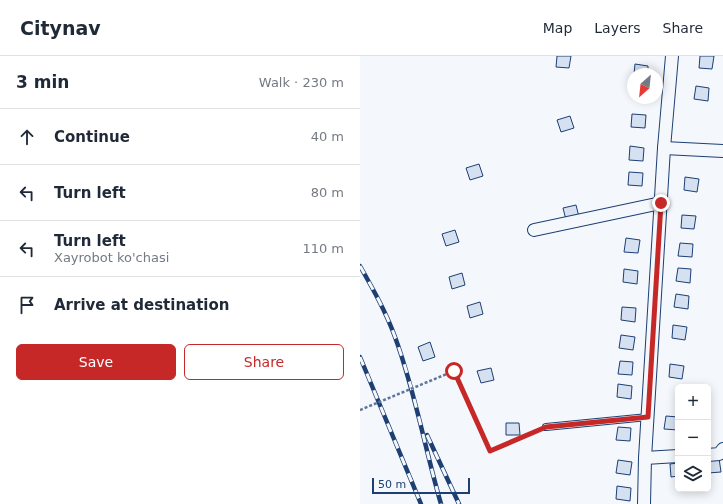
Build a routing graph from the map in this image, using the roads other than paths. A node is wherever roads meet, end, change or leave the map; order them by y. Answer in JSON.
{"nodes":[{"id":1,"x":672,"y":56,"type":"edge"},
{"id":2,"x":664,"y":148,"type":"junction"},
{"id":3,"x":723,"y":152,"type":"edge"},
{"id":4,"x":661,"y":203,"type":"junction"},
{"id":5,"x":534,"y":230,"type":"dead end"},
{"id":6,"x":648,"y":417,"type":"junction"},
{"id":7,"x":546,"y":427,"type":"road end"},
{"id":8,"x":723,"y":449,"type":"edge"},
{"id":9,"x":711,"y":455,"type":"edge"},
{"id":10,"x":675,"y":456,"type":"edge"},
{"id":11,"x":645,"y":458,"type":"junction"},
{"id":12,"x":644,"y":504,"type":"edge"}],
"edges":[{"from":1,"to":2,"type":"street"},
{"from":2,"to":3,"type":"street"},
{"from":2,"to":4,"type":"street"},
{"from":4,"to":5,"type":"street"},
{"from":4,"to":6,"type":"street"},
{"from":6,"to":7,"type":"lane"},
{"from":6,"to":11,"type":"street"},
{"from":8,"to":9,"type":"street"},
{"from":10,"to":11,"type":"street"},
{"from":11,"to":12,"type":"street"}]}
